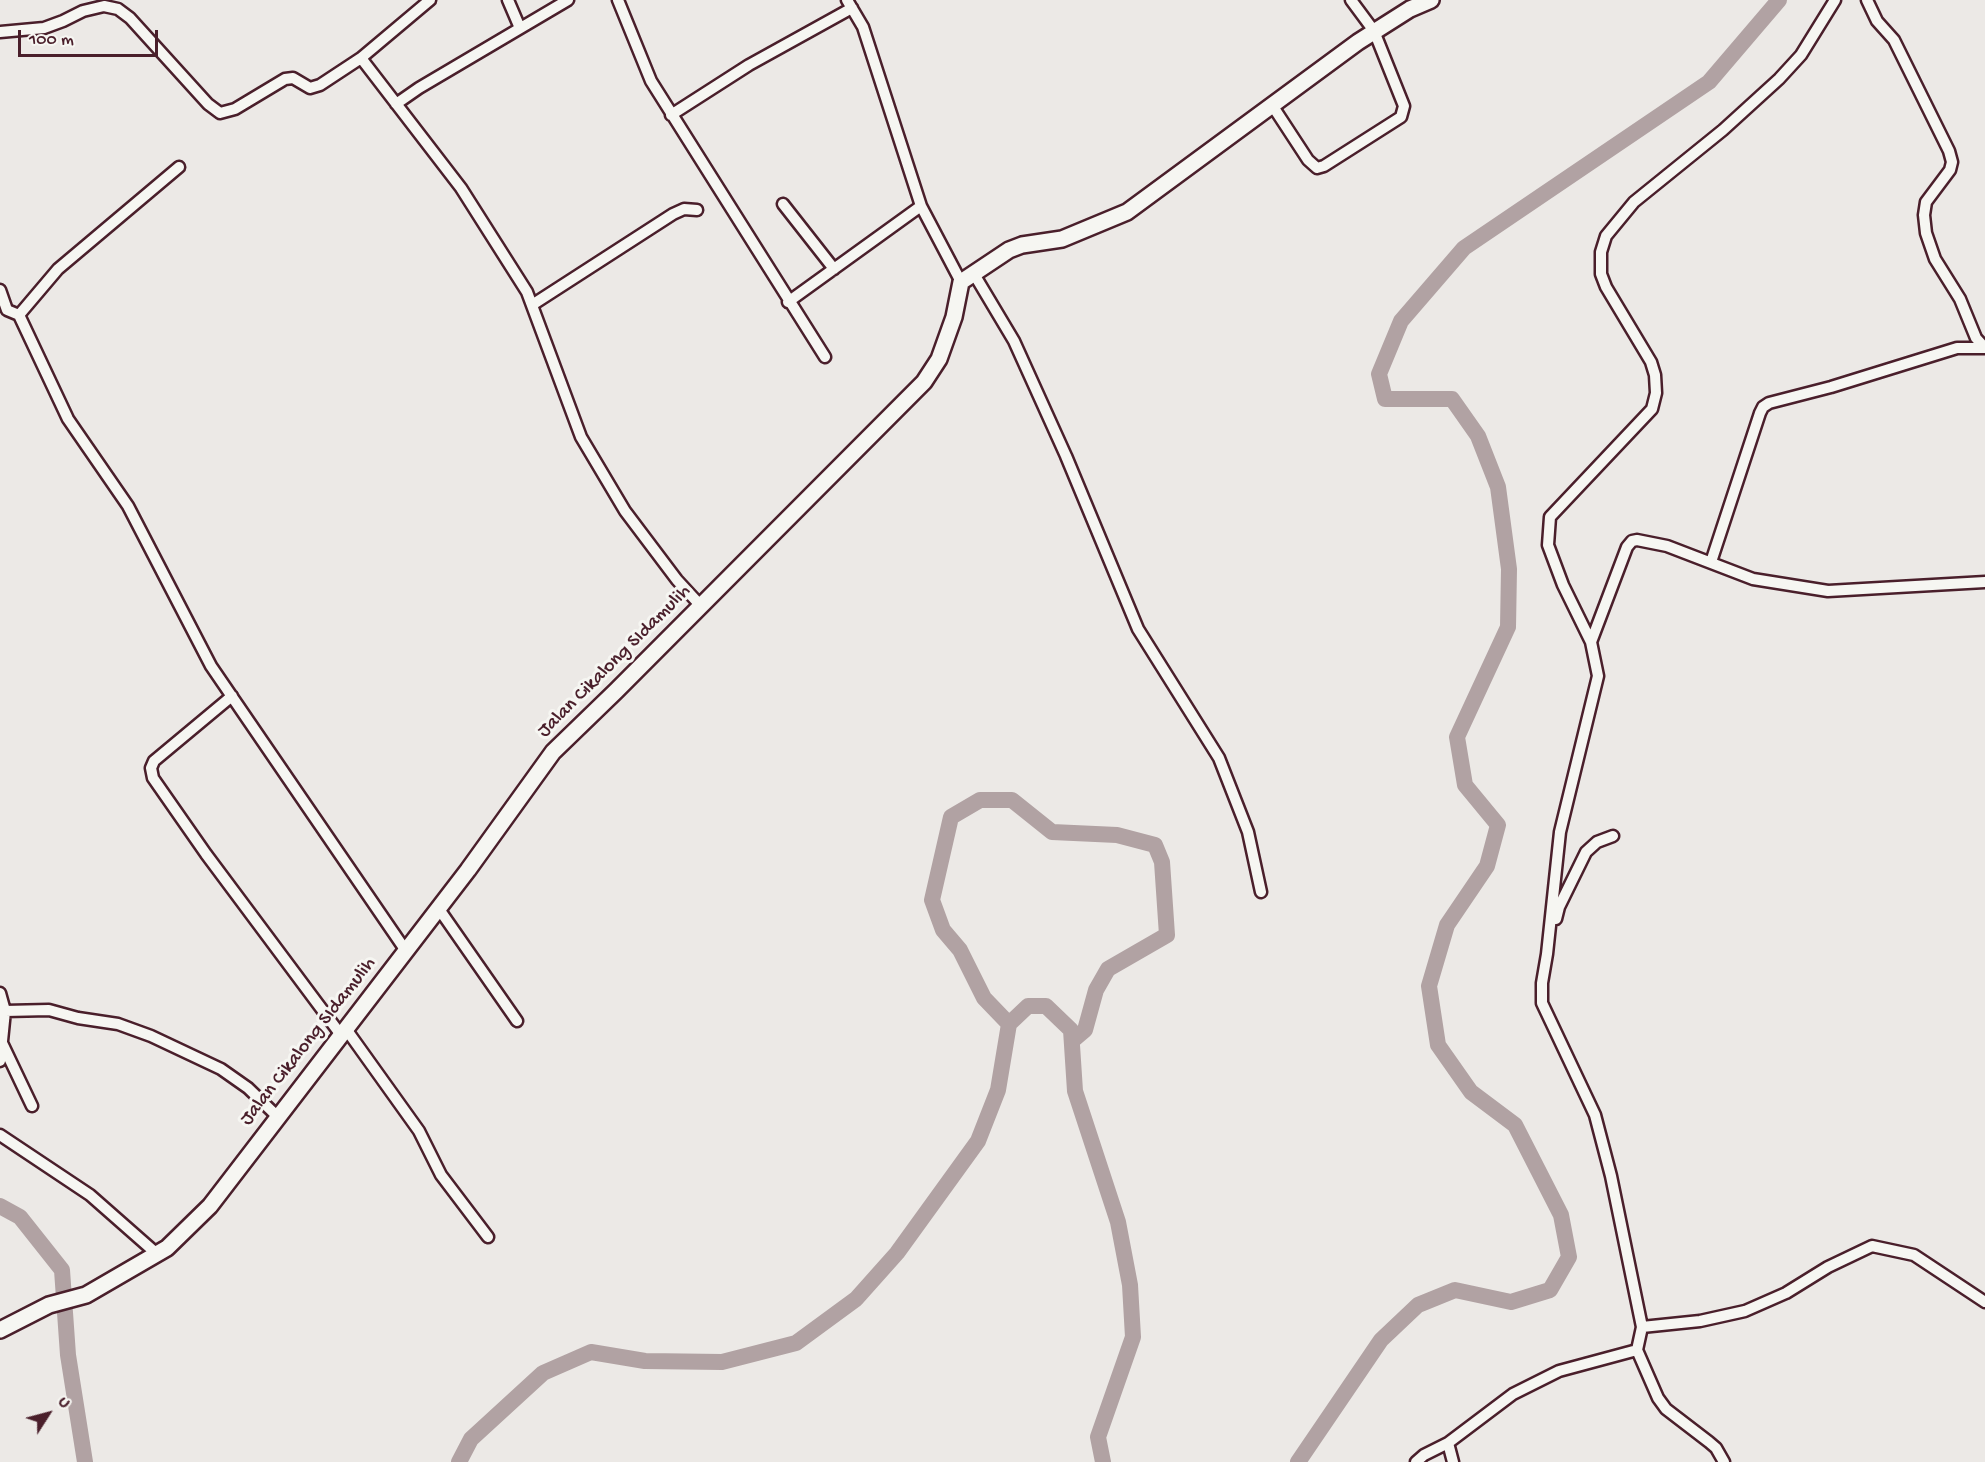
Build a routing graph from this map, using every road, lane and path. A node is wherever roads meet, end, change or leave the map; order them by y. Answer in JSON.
{"nodes":[{"id":1,"x":430,"y":0,"type":"edge"},
{"id":2,"x":508,"y":0,"type":"edge"},
{"id":3,"x":568,"y":0,"type":"edge"},
{"id":4,"x":618,"y":0,"type":"edge"},
{"id":5,"x":1351,"y":0,"type":"edge"},
{"id":6,"x":1431,"y":0,"type":"edge"},
{"id":7,"x":1835,"y":0,"type":"edge"},
{"id":8,"x":1867,"y":0,"type":"edge"},
{"id":9,"x":849,"y":4,"type":"edge"},
{"id":10,"x":520,"y":27,"type":"junction"},
{"id":11,"x":1374,"y":31,"type":"junction"},
{"id":12,"x":0,"y":32,"type":"edge"},
{"id":13,"x":361,"y":58,"type":"junction"},
{"id":14,"x":396,"y":104,"type":"junction"},
{"id":15,"x":1272,"y":105,"type":"junction"},
{"id":16,"x":671,"y":115,"type":"junction"},
{"id":17,"x":179,"y":167,"type":"dead end"},
{"id":18,"x":783,"y":204,"type":"dead end"},
{"id":19,"x":921,"y":206,"type":"junction"},
{"id":20,"x":697,"y":210,"type":"dead end"},
{"id":21,"x":834,"y":269,"type":"junction"},
{"id":22,"x":967,"y":278,"type":"junction"},
{"id":23,"x":0,"y":290,"type":"edge"},
{"id":24,"x":788,"y":302,"type":"junction"},
{"id":25,"x":532,"y":304,"type":"junction"},
{"id":26,"x":4,"y":312,"type":"edge"},
{"id":27,"x":19,"y":315,"type":"junction"},
{"id":28,"x":1985,"y":348,"type":"edge"},
{"id":29,"x":825,"y":357,"type":"dead end"},
{"id":30,"x":1711,"y":562,"type":"junction"},
{"id":31,"x":1985,"y":582,"type":"edge"},
{"id":32,"x":701,"y":606,"type":"junction"},
{"id":33,"x":1591,"y":642,"type":"junction"},
{"id":34,"x":232,"y":696,"type":"junction"},
{"id":35,"x":1613,"y":836,"type":"dead end"},
{"id":36,"x":1262,"y":892,"type":"dead end"},
{"id":37,"x":439,"y":909,"type":"junction"},
{"id":38,"x":406,"y":951,"type":"junction"},
{"id":39,"x":1547,"y":954,"type":"junction"},
{"id":40,"x":0,"y":993,"type":"edge"},
{"id":41,"x":6,"y":1011,"type":"junction"},
{"id":42,"x":517,"y":1021,"type":"dead end"},
{"id":43,"x":343,"y":1032,"type":"junction"},
{"id":44,"x":2,"y":1043,"type":"junction"},
{"id":45,"x":0,"y":1061,"type":"edge"},
{"id":46,"x":32,"y":1106,"type":"dead end"},
{"id":47,"x":278,"y":1117,"type":"junction"},
{"id":48,"x":0,"y":1135,"type":"edge"},
{"id":49,"x":488,"y":1237,"type":"dead end"},
{"id":50,"x":157,"y":1254,"type":"junction"},
{"id":51,"x":1985,"y":1302,"type":"edge"},
{"id":52,"x":1642,"y":1327,"type":"junction"},
{"id":53,"x":0,"y":1330,"type":"edge"},
{"id":54,"x":1637,"y":1350,"type":"junction"},
{"id":55,"x":1448,"y":1443,"type":"junction"},
{"id":56,"x":1416,"y":1462,"type":"edge"},
{"id":57,"x":1453,"y":1462,"type":"edge"},
{"id":58,"x":1724,"y":1462,"type":"edge"}],
"edges":[{"from":1,"to":13,"type":"street"},
{"from":2,"to":10,"type":"street"},
{"from":3,"to":10,"type":"street"},
{"from":4,"to":16,"type":"street"},
{"from":5,"to":11,"type":"street"},
{"from":6,"to":11,"type":"street"},
{"from":7,"to":33,"type":"street"},
{"from":8,"to":28,"type":"street"},
{"from":9,"to":16,"type":"street"},
{"from":9,"to":19,"type":"street"},
{"from":10,"to":14,"type":"street"},
{"from":11,"to":15,"type":"street"},
{"from":11,"to":15,"type":"street"},
{"from":12,"to":13,"type":"street"},
{"from":13,"to":14,"type":"street"},
{"from":14,"to":25,"type":"street"},
{"from":15,"to":22,"type":"street"},
{"from":16,"to":24,"type":"street"},
{"from":17,"to":27,"type":"street"},
{"from":18,"to":21,"type":"street"},
{"from":19,"to":21,"type":"street"},
{"from":19,"to":22,"type":"street"},
{"from":20,"to":25,"type":"street"},
{"from":21,"to":24,"type":"street"},
{"from":22,"to":32,"type":"street","name":"Jalan Cikalong SIdamulih"},
{"from":22,"to":36,"type":"street"},
{"from":23,"to":26,"type":"street"},
{"from":24,"to":29,"type":"street"},
{"from":25,"to":32,"type":"street"},
{"from":26,"to":27,"type":"street"},
{"from":27,"to":34,"type":"street"},
{"from":28,"to":30,"type":"street"},
{"from":30,"to":31,"type":"street"},
{"from":30,"to":33,"type":"street"},
{"from":32,"to":37,"type":"street","name":"Jalan Cikalong SIdamulih"},
{"from":33,"to":39,"type":"street"},
{"from":34,"to":38,"type":"street"},
{"from":34,"to":43,"type":"street"},
{"from":35,"to":39,"type":"street"},
{"from":37,"to":38,"type":"street","name":"Jalan Cikalong SIdamulih"},
{"from":37,"to":42,"type":"street"},
{"from":38,"to":43,"type":"street","name":"Jalan Cikalong SIdamulih"},
{"from":39,"to":52,"type":"street"},
{"from":40,"to":41,"type":"street"},
{"from":41,"to":44,"type":"street"},
{"from":41,"to":47,"type":"street"},
{"from":43,"to":47,"type":"street","name":"Jalan Cikalong SIdamulih"},
{"from":43,"to":49,"type":"street"},
{"from":44,"to":45,"type":"street"},
{"from":44,"to":46,"type":"street"},
{"from":47,"to":50,"type":"street","name":"Jalan Cikalong SIdamulih"},
{"from":48,"to":50,"type":"street"},
{"from":50,"to":53,"type":"street","name":"Jalan Cikalong SIdamulih"},
{"from":51,"to":52,"type":"street"},
{"from":52,"to":54,"type":"street"},
{"from":54,"to":55,"type":"street"},
{"from":54,"to":58,"type":"street"},
{"from":55,"to":56,"type":"street"},
{"from":55,"to":57,"type":"street"}]}
